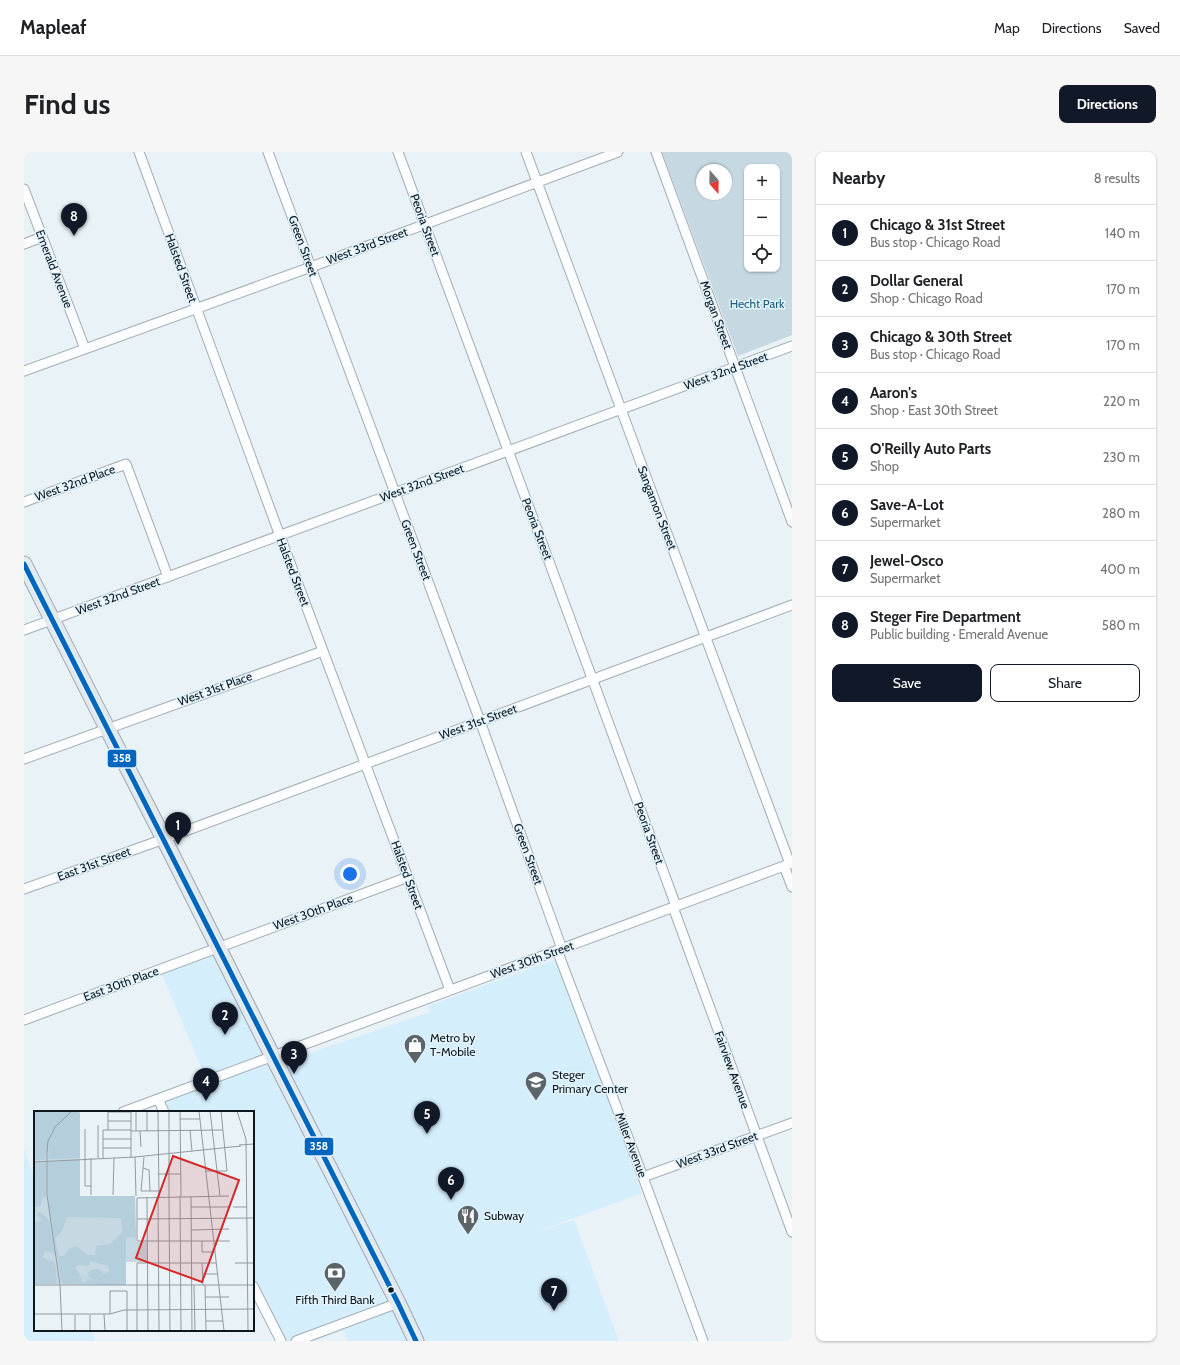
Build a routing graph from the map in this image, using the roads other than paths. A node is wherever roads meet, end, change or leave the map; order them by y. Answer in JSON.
{"nodes":[{"id":1,"x":139,"y":152,"type":"edge"},
{"id":2,"x":268,"y":152,"type":"edge"},
{"id":3,"x":398,"y":152,"type":"edge"},
{"id":4,"x":526,"y":152,"type":"edge"},
{"id":5,"x":618,"y":152,"type":"edge"},
{"id":6,"x":656,"y":152,"type":"edge"},
{"id":7,"x":537,"y":183,"type":"junction"},
{"id":8,"x":24,"y":189,"type":"edge"},
{"id":9,"x":425,"y":224,"type":"junction"},
{"id":10,"x":42,"y":237,"type":"junction"},
{"id":11,"x":24,"y":244,"type":"edge"},
{"id":12,"x":311,"y":267,"type":"junction"},
{"id":13,"x":196,"y":308,"type":"junction"},
{"id":14,"x":792,"y":346,"type":"edge"},
{"id":15,"x":85,"y":349,"type":"junction"},
{"id":16,"x":735,"y":367,"type":"junction"},
{"id":17,"x":24,"y":371,"type":"edge"},
{"id":18,"x":620,"y":410,"type":"junction"},
{"id":19,"x":508,"y":452,"type":"junction"},
{"id":20,"x":395,"y":494,"type":"junction"},
{"id":21,"x":24,"y":502,"type":"edge"},
{"id":22,"x":792,"y":522,"type":"edge"},
{"id":23,"x":280,"y":536,"type":"junction"},
{"id":24,"x":24,"y":564,"type":"edge"},
{"id":25,"x":168,"y":577,"type":"junction"},
{"id":26,"x":792,"y":605,"type":"edge"},
{"id":27,"x":52,"y":620,"type":"junction"},
{"id":28,"x":24,"y":630,"type":"edge"},
{"id":29,"x":706,"y":637,"type":"junction"},
{"id":30,"x":323,"y":651,"type":"junction"},
{"id":31,"x":593,"y":679,"type":"junction"},
{"id":32,"x":480,"y":721,"type":"junction"},
{"id":33,"x":107,"y":728,"type":"junction"},
{"id":34,"x":24,"y":759,"type":"edge"},
{"id":35,"x":366,"y":764,"type":"junction"},
{"id":36,"x":164,"y":839,"type":"junction"},
{"id":37,"x":789,"y":864,"type":"edge"},
{"id":38,"x":408,"y":877,"type":"junction"},
{"id":39,"x":792,"y":887,"type":"edge"},
{"id":40,"x":24,"y":889,"type":"edge"},
{"id":41,"x":674,"y":907,"type":"junction"},
{"id":42,"x":218,"y":948,"type":"junction"},
{"id":43,"x":560,"y":949,"type":"junction"},
{"id":44,"x":450,"y":990,"type":"junction"},
{"id":45,"x":24,"y":1020,"type":"edge"},
{"id":46,"x":273,"y":1056,"type":"junction"},
{"id":47,"x":158,"y":1099,"type":"junction"},
{"id":48,"x":126,"y":1111,"type":"edge"},
{"id":49,"x":164,"y":1111,"type":"edge"},
{"id":50,"x":792,"y":1123,"type":"edge"},
{"id":51,"x":756,"y":1136,"type":"junction"},
{"id":52,"x":643,"y":1177,"type":"junction"},
{"id":53,"x":792,"y":1232,"type":"edge"},
{"id":54,"x":254,"y":1288,"type":"edge"},
{"id":55,"x":398,"y":1303,"type":"junction"},
{"id":56,"x":281,"y":1341,"type":"edge"},
{"id":57,"x":296,"y":1341,"type":"edge"},
{"id":58,"x":416,"y":1341,"type":"edge"},
{"id":59,"x":703,"y":1341,"type":"edge"}],
"edges":[{"from":1,"to":13,"type":"street","name":"Halsted Street"},
{"from":2,"to":12,"type":"street","name":"Green Street"},
{"from":3,"to":9,"type":"street","name":"Peoria Street"},
{"from":4,"to":7,"type":"street","name":"Sangamon Street"},
{"from":5,"to":7,"type":"street","name":"West 33rd Street"},
{"from":6,"to":16,"type":"street","name":"Morgan Street"},
{"from":7,"to":9,"type":"street","name":"West 33rd Street"},
{"from":7,"to":18,"type":"street","name":"Sangamon Street"},
{"from":8,"to":10,"type":"street","name":"Emerald Avenue"},
{"from":9,"to":12,"type":"street","name":"West 33rd Street"},
{"from":9,"to":19,"type":"street","name":"Peoria Street"},
{"from":10,"to":11,"type":"street"},
{"from":10,"to":15,"type":"street","name":"Emerald Avenue"},
{"from":12,"to":13,"type":"street","name":"West 33rd Street"},
{"from":12,"to":20,"type":"street","name":"Green Street"},
{"from":13,"to":15,"type":"street","name":"West 33rd Street"},
{"from":13,"to":23,"type":"street","name":"Halsted Street"},
{"from":14,"to":16,"type":"street","name":"West 32nd Street"},
{"from":15,"to":17,"type":"street","name":"West 33rd Street"},
{"from":16,"to":18,"type":"street","name":"West 32nd Street"},
{"from":16,"to":22,"type":"street","name":"Morgan Street"},
{"from":18,"to":19,"type":"street","name":"West 32nd Street"},
{"from":18,"to":29,"type":"street","name":"Sangamon Street"},
{"from":19,"to":20,"type":"street","name":"West 32nd Street"},
{"from":19,"to":31,"type":"street","name":"Peoria Street"},
{"from":20,"to":23,"type":"street","name":"West 32nd Street"},
{"from":20,"to":32,"type":"street","name":"Green Street"},
{"from":21,"to":25,"type":"street","name":"West 32nd Place"},
{"from":23,"to":25,"type":"street","name":"West 32nd Street"},
{"from":23,"to":30,"type":"street","name":"Halsted Street"},
{"from":24,"to":27,"type":"main road"},
{"from":25,"to":27,"type":"street","name":"West 32nd Street"},
{"from":26,"to":29,"type":"street","name":"West 31st Street"},
{"from":27,"to":28,"type":"street","name":"West 32nd Street"},
{"from":27,"to":33,"type":"main road"},
{"from":29,"to":31,"type":"street","name":"West 31st Street"},
{"from":29,"to":37,"type":"street","name":"Sangamon Street"},
{"from":30,"to":33,"type":"street","name":"West 31st Place"},
{"from":30,"to":35,"type":"street","name":"Halsted Street"},
{"from":31,"to":32,"type":"street","name":"West 31st Street"},
{"from":31,"to":41,"type":"street","name":"Peoria Street"},
{"from":32,"to":35,"type":"street","name":"West 31st Street"},
{"from":32,"to":43,"type":"street","name":"Green Street"},
{"from":33,"to":34,"type":"street","name":"West 31st Place"},
{"from":33,"to":36,"type":"main road"},
{"from":35,"to":36,"type":"street","name":"West 31st Street"},
{"from":35,"to":38,"type":"street","name":"Halsted Street"},
{"from":36,"to":40,"type":"street","name":"East 31st Street"},
{"from":36,"to":42,"type":"main road"},
{"from":37,"to":39,"type":"street","name":"Sangamon Street"},
{"from":37,"to":41,"type":"street","name":"West 30th Street"},
{"from":38,"to":42,"type":"street","name":"West 30th Place"},
{"from":38,"to":44,"type":"street","name":"Halsted Street"},
{"from":41,"to":43,"type":"street","name":"West 30th Street"},
{"from":41,"to":51,"type":"street","name":"Fairview Avenue"},
{"from":42,"to":45,"type":"street","name":"East 30th Place"},
{"from":42,"to":46,"type":"main road"},
{"from":43,"to":44,"type":"street","name":"West 30th Street"},
{"from":43,"to":52,"type":"street","name":"Miller Avenue"},
{"from":44,"to":46,"type":"street","name":"West 30th Street"},
{"from":46,"to":47,"type":"street","name":"West 30th Street"},
{"from":46,"to":55,"type":"main road"},
{"from":47,"to":48,"type":"street","name":"West 30th Street"},
{"from":47,"to":49,"type":"street"},
{"from":50,"to":51,"type":"street","name":"West 33rd Street"},
{"from":51,"to":52,"type":"street","name":"West 33rd Street"},
{"from":51,"to":53,"type":"street","name":"Fairview Avenue"},
{"from":52,"to":59,"type":"street","name":"Miller Avenue"},
{"from":54,"to":56,"type":"street"},
{"from":55,"to":57,"type":"street"},
{"from":55,"to":58,"type":"main road"}]}
